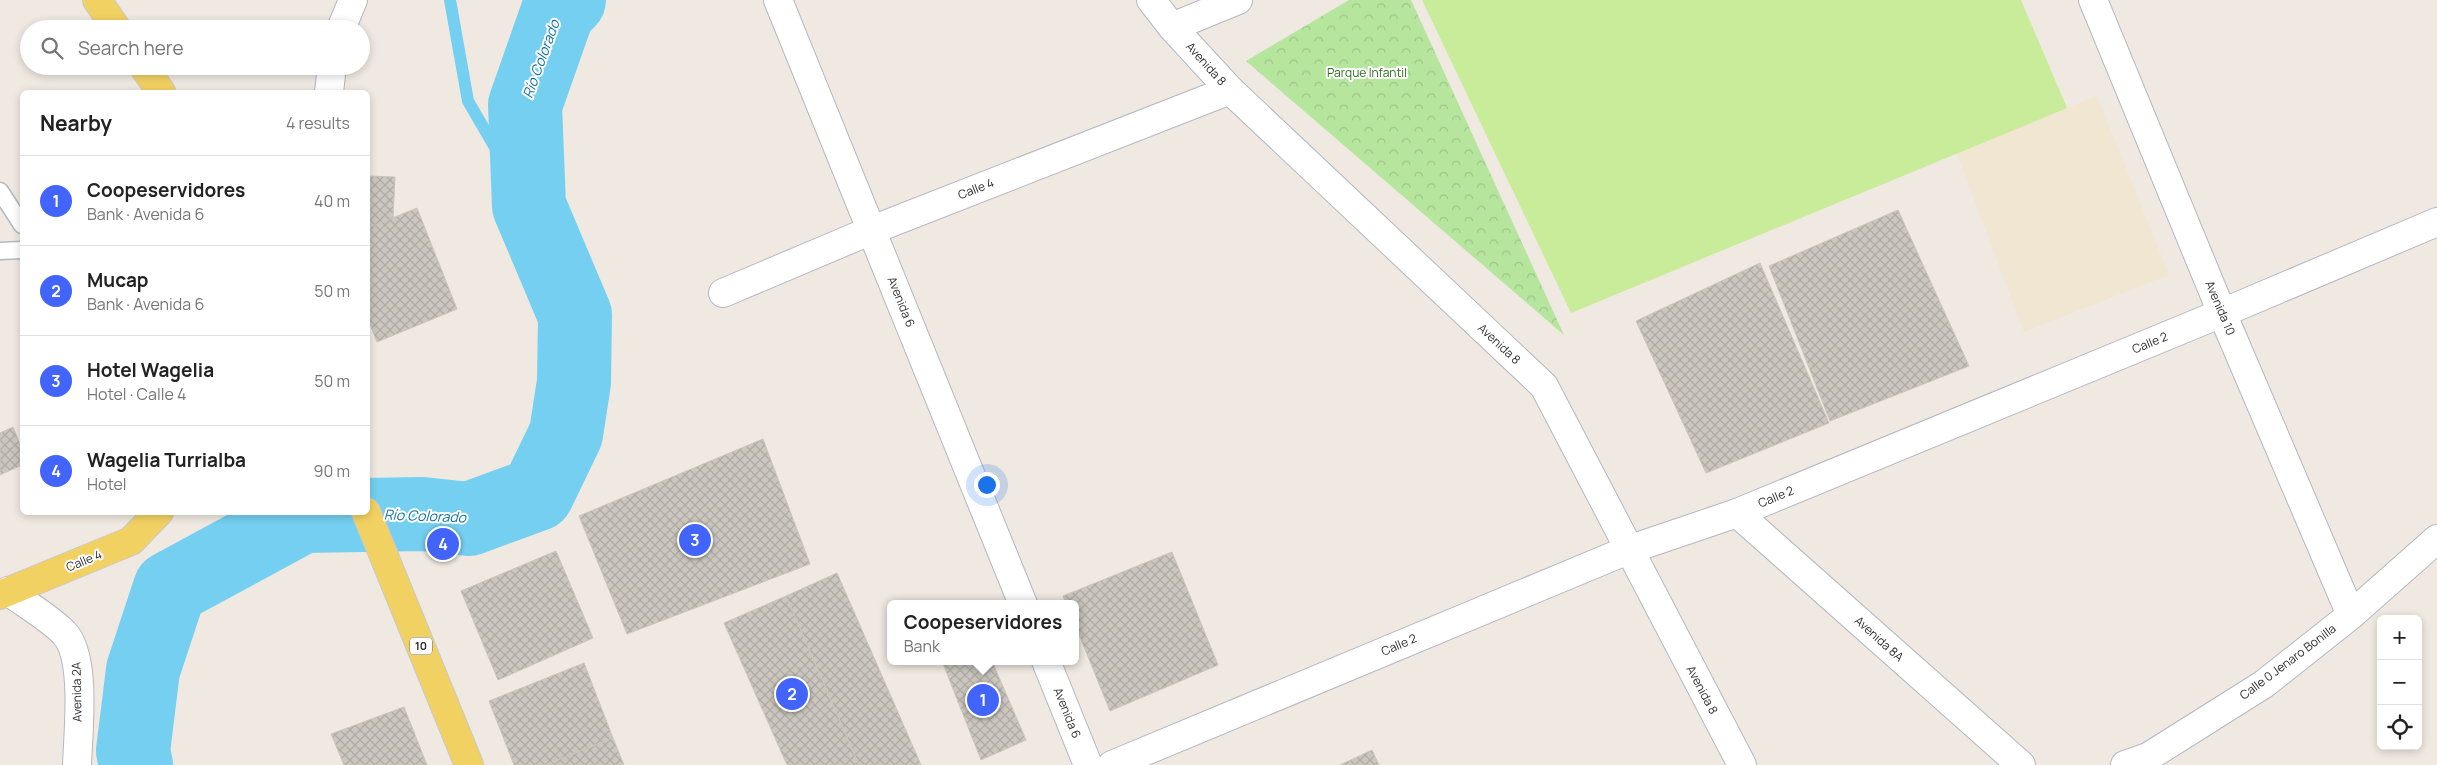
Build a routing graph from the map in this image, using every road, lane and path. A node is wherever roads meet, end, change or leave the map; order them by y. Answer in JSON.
{"nodes":[{"id":1,"x":97,"y":0,"type":"edge"},
{"id":2,"x":353,"y":0,"type":"edge"},
{"id":3,"x":778,"y":0,"type":"edge"},
{"id":4,"x":1151,"y":0,"type":"edge"},
{"id":5,"x":1238,"y":0,"type":"edge"},
{"id":6,"x":2093,"y":0,"type":"edge"},
{"id":7,"x":111,"y":20,"type":"edge"},
{"id":8,"x":345,"y":20,"type":"edge"},
{"id":9,"x":1172,"y":26,"type":"junction"},
{"id":10,"x":149,"y":75,"type":"edge"},
{"id":11,"x":331,"y":75,"type":"edge"},
{"id":12,"x":160,"y":90,"type":"edge"},
{"id":13,"x":329,"y":90,"type":"edge"},
{"id":14,"x":1230,"y":90,"type":"junction"},
{"id":15,"x":0,"y":191,"type":"edge"},
{"id":16,"x":20,"y":222,"type":"edge"},
{"id":17,"x":2437,"y":222,"type":"edge"},
{"id":18,"x":872,"y":230,"type":"junction"},
{"id":19,"x":20,"y":250,"type":"edge"},
{"id":20,"x":0,"y":251,"type":"edge"},
{"id":21,"x":723,"y":292,"type":"dead end"},
{"id":22,"x":2222,"y":313,"type":"junction"},
{"id":23,"x":1737,"y":513,"type":"junction"},
{"id":24,"x":156,"y":515,"type":"edge"},
{"id":25,"x":369,"y":519,"type":"edge"},
{"id":26,"x":2437,"y":539,"type":"edge"},
{"id":27,"x":1628,"y":550,"type":"junction"},
{"id":28,"x":4,"y":593,"type":"edge"},
{"id":29,"x":1021,"y":600,"type":"edge"},
{"id":30,"x":2351,"y":615,"type":"junction"},
{"id":31,"x":1048,"y":665,"type":"edge"},
{"id":32,"x":77,"y":765,"type":"edge"},
{"id":33,"x":469,"y":765,"type":"edge"},
{"id":34,"x":1088,"y":765,"type":"edge"},
{"id":35,"x":1112,"y":765,"type":"edge"},
{"id":36,"x":1742,"y":765,"type":"edge"},
{"id":37,"x":2021,"y":765,"type":"edge"},
{"id":38,"x":2125,"y":765,"type":"edge"}],
"edges":[{"from":1,"to":7,"type":"main road"},
{"from":2,"to":8,"type":"street"},
{"from":3,"to":18,"type":"street","name":"Avenida 6"},
{"from":4,"to":9,"type":"street","name":"Avenida 8"},
{"from":5,"to":9,"type":"street"},
{"from":6,"to":22,"type":"street","name":"Avenida 10"},
{"from":9,"to":14,"type":"street","name":"Avenida 8"},
{"from":10,"to":12,"type":"main road"},
{"from":11,"to":13,"type":"street"},
{"from":14,"to":18,"type":"street","name":"Calle 4"},
{"from":14,"to":27,"type":"street","name":"Avenida 8"},
{"from":15,"to":16,"type":"lane"},
{"from":17,"to":22,"type":"street","name":"Calle 2"},
{"from":18,"to":21,"type":"street","name":"Calle 4"},
{"from":18,"to":29,"type":"street","name":"Avenida 6"},
{"from":19,"to":20,"type":"lane"},
{"from":22,"to":23,"type":"street","name":"Calle 2"},
{"from":22,"to":30,"type":"street","name":"Avenida 10"},
{"from":23,"to":27,"type":"street","name":"Calle 2"},
{"from":23,"to":37,"type":"street","name":"Avenida 8A"},
{"from":24,"to":28,"type":"main road","name":"Calle 4"},
{"from":25,"to":33,"type":"main road","number":"10"},
{"from":26,"to":30,"type":"street","name":"Calle 0 Jenaro Bonilla"},
{"from":27,"to":35,"type":"street","name":"Calle 2"},
{"from":27,"to":36,"type":"street","name":"Avenida 8"},
{"from":28,"to":32,"type":"street","name":"Avenida 2A"},
{"from":30,"to":38,"type":"street","name":"Calle 0 Jenaro Bonilla"},
{"from":31,"to":34,"type":"street","name":"Avenida 6"}]}
